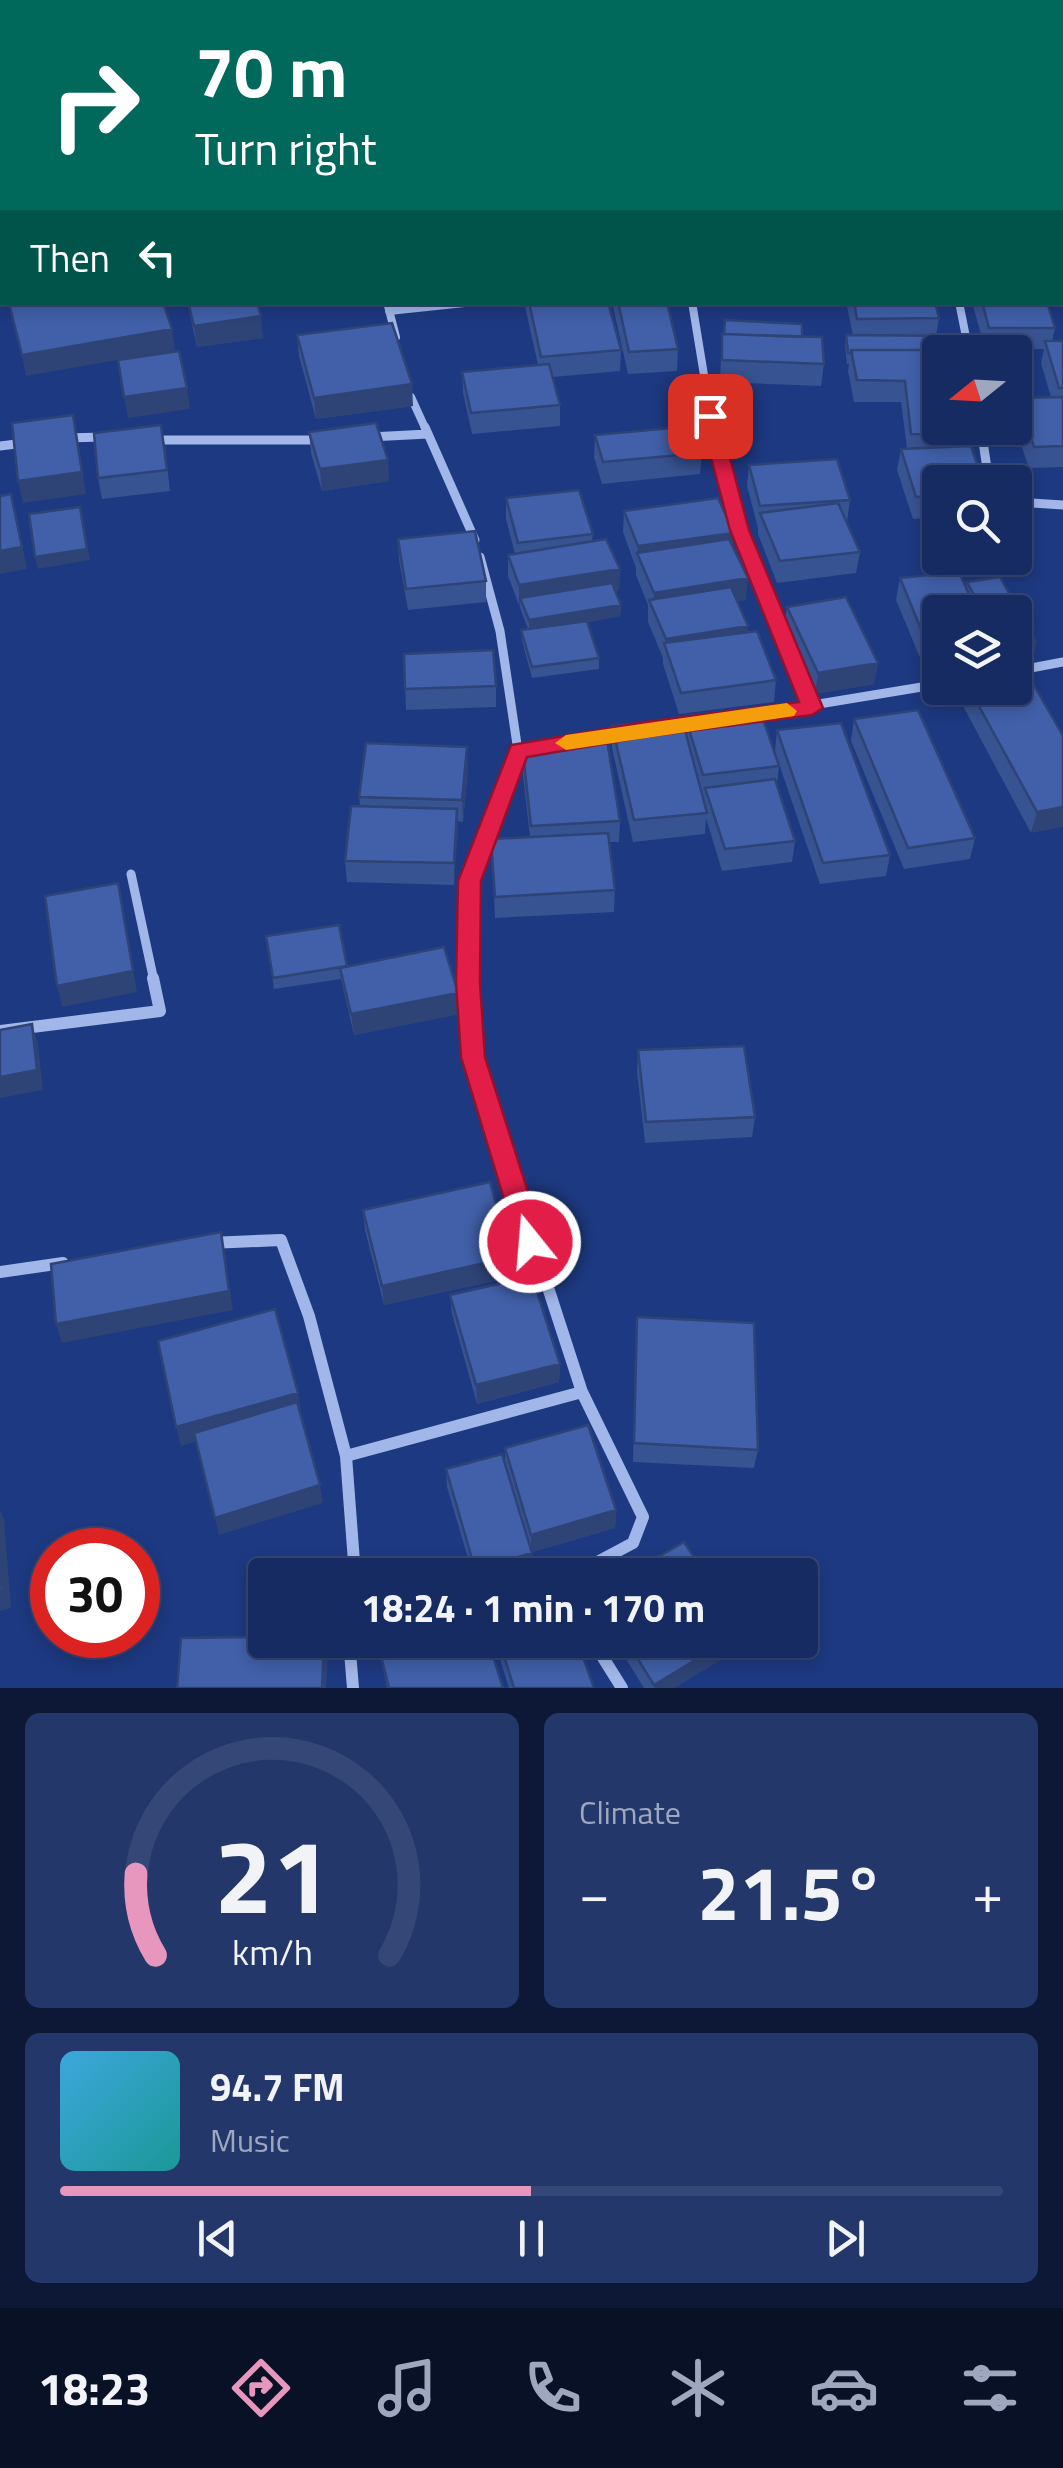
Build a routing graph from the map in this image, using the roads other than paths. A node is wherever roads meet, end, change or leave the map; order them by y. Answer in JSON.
{"nodes":[{"id":1,"x":422,"y":305,"type":"edge"},
{"id":2,"x":692,"y":305,"type":"edge"},
{"id":3,"x":960,"y":305,"type":"edge"},
{"id":4,"x":388,"y":307,"type":"edge"},
{"id":5,"x":966,"y":335,"type":"edge"},
{"id":6,"x":399,"y":349,"type":"edge"},
{"id":7,"x":408,"y":387,"type":"edge"},
{"id":8,"x":428,"y":434,"type":"junction"},
{"id":9,"x":58,"y":438,"type":"edge"},
{"id":10,"x":117,"y":438,"type":"edge"},
{"id":11,"x":351,"y":438,"type":"edge"},
{"id":12,"x":137,"y":439,"type":"edge"},
{"id":13,"x":332,"y":439,"type":"edge"},
{"id":14,"x":39,"y":441,"type":"edge"},
{"id":15,"x":0,"y":446,"type":"edge"},
{"id":16,"x":1032,"y":503,"type":"edge"},
{"id":17,"x":1063,"y":505,"type":"edge"},
{"id":18,"x":1063,"y":662,"type":"edge"},
{"id":19,"x":1032,"y":668,"type":"edge"},
{"id":20,"x":922,"y":687,"type":"edge"},
{"id":21,"x":812,"y":708,"type":"junction"},
{"id":22,"x":737,"y":717,"type":"edge"},
{"id":23,"x":644,"y":729,"type":"edge"},
{"id":24,"x":518,"y":751,"type":"junction"},
{"id":25,"x":131,"y":874,"type":"dead end"},
{"id":26,"x":0,"y":1031,"type":"edge"},
{"id":27,"x":194,"y":1245,"type":"edge"},
{"id":28,"x":78,"y":1261,"type":"edge"},
{"id":29,"x":0,"y":1272,"type":"edge"},
{"id":30,"x":582,"y":1392,"type":"junction"},
{"id":31,"x":346,"y":1456,"type":"junction"},
{"id":32,"x":354,"y":1558,"type":"edge"},
{"id":33,"x":605,"y":1558,"type":"edge"},
{"id":34,"x":350,"y":1658,"type":"edge"},
{"id":35,"x":603,"y":1658,"type":"edge"},
{"id":36,"x":353,"y":1688,"type":"edge"},
{"id":37,"x":622,"y":1688,"type":"edge"}],
"edges":[{"from":1,"to":4,"type":"street"},
{"from":2,"to":21,"type":"street"},
{"from":3,"to":5,"type":"street"},
{"from":4,"to":6,"type":"street"},
{"from":7,"to":8,"type":"street"},
{"from":8,"to":11,"type":"street"},
{"from":8,"to":24,"type":"street"},
{"from":9,"to":10,"type":"street"},
{"from":12,"to":13,"type":"street"},
{"from":14,"to":15,"type":"street"},
{"from":16,"to":17,"type":"street"},
{"from":18,"to":19,"type":"street"},
{"from":20,"to":21,"type":"street"},
{"from":21,"to":22,"type":"street"},
{"from":23,"to":24,"type":"street"},
{"from":24,"to":30,"type":"street"},
{"from":25,"to":26,"type":"street"},
{"from":27,"to":31,"type":"street"},
{"from":28,"to":29,"type":"street"},
{"from":30,"to":31,"type":"street"},
{"from":30,"to":33,"type":"street"},
{"from":31,"to":32,"type":"street"},
{"from":34,"to":36,"type":"street"},
{"from":35,"to":37,"type":"street"}]}
